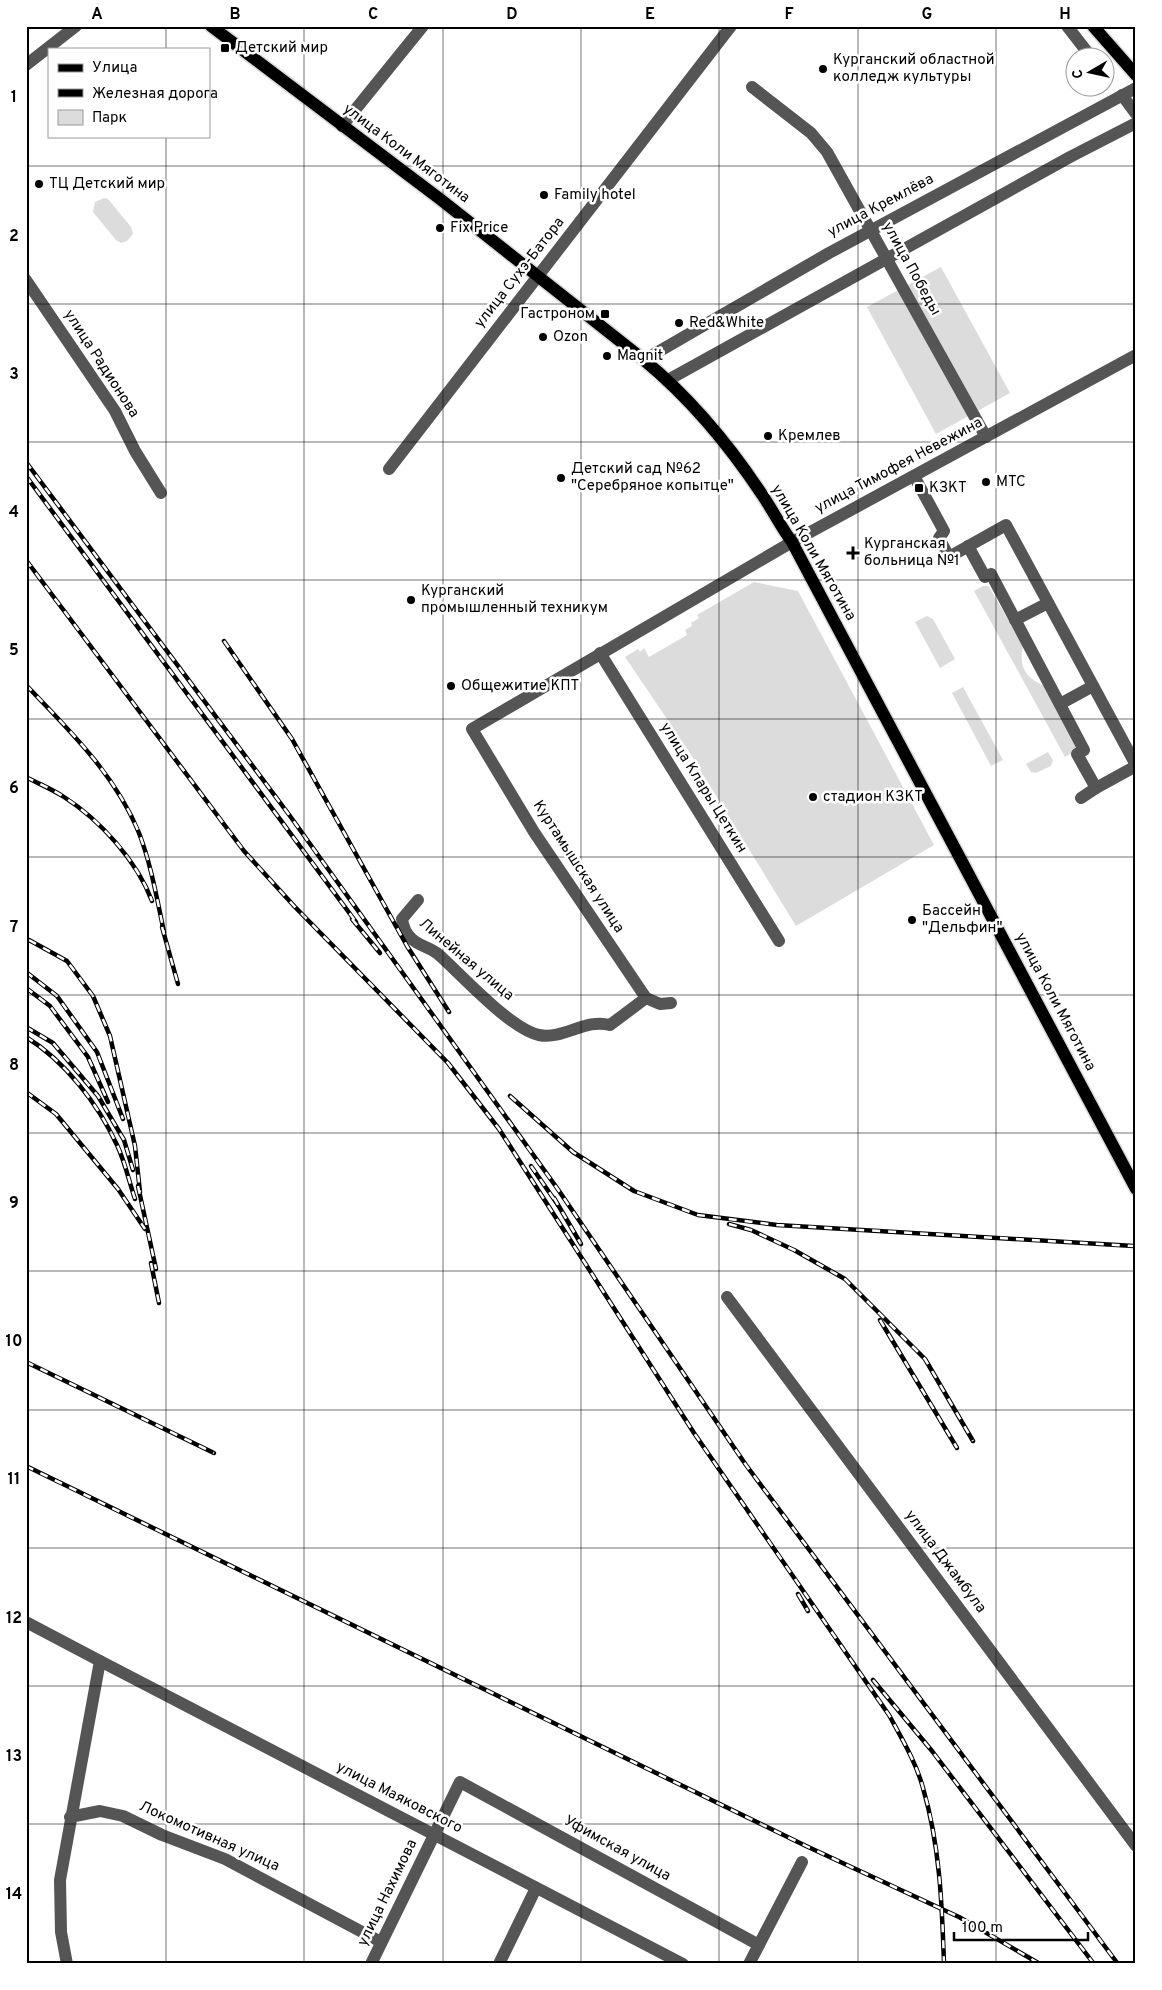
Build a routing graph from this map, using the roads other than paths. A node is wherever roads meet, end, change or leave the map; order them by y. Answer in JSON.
{"nodes":[{"id":1,"x":76,"y":26,"type":"edge"},
{"id":2,"x":210,"y":26,"type":"edge"},
{"id":3,"x":423,"y":26,"type":"edge"},
{"id":4,"x":731,"y":26,"type":"edge"},
{"id":5,"x":1067,"y":26,"type":"edge"},
{"id":6,"x":1094,"y":26,"type":"edge"},
{"id":7,"x":1084,"y":48,"type":"edge"},
{"id":8,"x":26,"y":65,"type":"edge"},
{"id":9,"x":1136,"y":75,"type":"edge"},
{"id":10,"x":752,"y":87,"type":"dead end"},
{"id":11,"x":1136,"y":88,"type":"edge"},
{"id":12,"x":1122,"y":95,"type":"junction"},
{"id":13,"x":1136,"y":114,"type":"edge"},
{"id":14,"x":1136,"y":123,"type":"edge"},
{"id":15,"x":342,"y":126,"type":"junction"},
{"id":16,"x":871,"y":230,"type":"junction"},
{"id":17,"x":887,"y":260,"type":"junction"},
{"id":18,"x":538,"y":277,"type":"junction"},
{"id":19,"x":26,"y":280,"type":"edge"},
{"id":20,"x":1136,"y":355,"type":"edge"},
{"id":21,"x":644,"y":360,"type":"junction"},
{"id":22,"x":668,"y":380,"type":"junction"},
{"id":23,"x":986,"y":437,"type":"junction"},
{"id":24,"x":389,"y":469,"type":"dead end"},
{"id":25,"x":914,"y":476,"type":"junction"},
{"id":26,"x":161,"y":493,"type":"dead end"},
{"id":27,"x":792,"y":542,"type":"junction"},
{"id":28,"x":968,"y":546,"type":"junction"},
{"id":29,"x":1048,"y":603,"type":"junction"},
{"id":30,"x":1016,"y":620,"type":"junction"},
{"id":31,"x":600,"y":652,"type":"junction"},
{"id":32,"x":1092,"y":686,"type":"junction"},
{"id":33,"x":1060,"y":704,"type":"junction"},
{"id":34,"x":472,"y":729,"type":"joint"},
{"id":35,"x":1136,"y":766,"type":"edge"},
{"id":36,"x":1096,"y":788,"type":"junction"},
{"id":37,"x":1081,"y":798,"type":"dead end"},
{"id":38,"x":418,"y":900,"type":"dead end"},
{"id":39,"x":779,"y":941,"type":"dead end"},
{"id":40,"x":646,"y":998,"type":"junction"},
{"id":41,"x":671,"y":1003,"type":"dead end"},
{"id":42,"x":1136,"y":1190,"type":"edge"},
{"id":43,"x":728,"y":1297,"type":"dead end"},
{"id":44,"x":26,"y":1622,"type":"edge"},
{"id":45,"x":100,"y":1661,"type":"junction"},
{"id":46,"x":460,"y":1782,"type":"joint"},
{"id":47,"x":70,"y":1817,"type":"junction"},
{"id":48,"x":434,"y":1834,"type":"junction"},
{"id":49,"x":1136,"y":1846,"type":"edge"},
{"id":50,"x":802,"y":1862,"type":"dead end"},
{"id":51,"x":536,"y":1888,"type":"junction"},
{"id":52,"x":381,"y":1942,"type":"junction"},
{"id":53,"x":759,"y":1945,"type":"junction"},
{"id":54,"x":67,"y":1964,"type":"edge"},
{"id":55,"x":371,"y":1964,"type":"edge"},
{"id":56,"x":499,"y":1964,"type":"edge"},
{"id":57,"x":682,"y":1964,"type":"edge"},
{"id":58,"x":749,"y":1964,"type":"edge"}],
"edges":[{"from":1,"to":8,"type":"street"},
{"from":2,"to":15,"type":"main road","name":"улица Коли Мяготина"},
{"from":3,"to":15,"type":"street"},
{"from":4,"to":18,"type":"street","name":"улица Сухэ-Батора"},
{"from":5,"to":7,"type":"street"},
{"from":6,"to":9,"type":"main road"},
{"from":10,"to":16,"type":"street","name":"улица Победы"},
{"from":11,"to":12,"type":"street","name":"улица Кремлёва"},
{"from":12,"to":13,"type":"street"},
{"from":12,"to":16,"type":"street","name":"улица Кремлёва"},
{"from":14,"to":17,"type":"street"},
{"from":15,"to":18,"type":"main road","name":"улица Коли Мяготина"},
{"from":16,"to":17,"type":"street","name":"улица Победы"},
{"from":16,"to":21,"type":"street","name":"улица Кремлёва"},
{"from":17,"to":22,"type":"street"},
{"from":17,"to":23,"type":"street","name":"улица Победы"},
{"from":18,"to":21,"type":"main road","name":"улица Коли Мяготина"},
{"from":18,"to":24,"type":"street","name":"улица Сухэ-Батора"},
{"from":19,"to":26,"type":"street","name":"улица Радионова"},
{"from":20,"to":23,"type":"street","name":"улица Тимофея Невежина"},
{"from":21,"to":22,"type":"main road","name":"улица Коли Мяготина"},
{"from":22,"to":27,"type":"main road","name":"улица Коли Мяготина"},
{"from":23,"to":25,"type":"street","name":"улица Тимофея Невежина"},
{"from":25,"to":27,"type":"street","name":"улица Тимофея Невежина"},
{"from":25,"to":28,"type":"street"},
{"from":27,"to":31,"type":"street","name":"улица Тимофея Невежина"},
{"from":27,"to":42,"type":"main road","name":"улица Коли Мяготина"},
{"from":28,"to":29,"type":"street"},
{"from":28,"to":30,"type":"street"},
{"from":29,"to":30,"type":"street"},
{"from":29,"to":32,"type":"street"},
{"from":30,"to":33,"type":"street"},
{"from":31,"to":34,"type":"street","name":"улица Тимофея Невежина"},
{"from":31,"to":39,"type":"street","name":"улица Клары Цеткин"},
{"from":32,"to":33,"type":"street"},
{"from":32,"to":35,"type":"street"},
{"from":33,"to":36,"type":"street"},
{"from":34,"to":40,"type":"street","name":"Куртамышская улица"},
{"from":35,"to":36,"type":"street"},
{"from":36,"to":37,"type":"street"},
{"from":38,"to":40,"type":"street","name":"Линейная улица"},
{"from":40,"to":41,"type":"street"},
{"from":43,"to":49,"type":"street","name":"улица Джамбула"},
{"from":44,"to":45,"type":"street","name":"улица Маяковского"},
{"from":45,"to":47,"type":"street"},
{"from":45,"to":48,"type":"street","name":"улица Маяковского"},
{"from":46,"to":48,"type":"street","name":"улица Нахимова"},
{"from":46,"to":53,"type":"street","name":"Уфимская улица"},
{"from":47,"to":52,"type":"street","name":"Локомотивная улица"},
{"from":47,"to":54,"type":"street"},
{"from":48,"to":51,"type":"street","name":"улица Маяковского"},
{"from":48,"to":52,"type":"street","name":"улица Нахимова"},
{"from":50,"to":53,"type":"street"},
{"from":51,"to":56,"type":"street"},
{"from":51,"to":57,"type":"street","name":"улица Маяковского"},
{"from":52,"to":55,"type":"street","name":"улица Нахимова"},
{"from":53,"to":58,"type":"street"}]}
